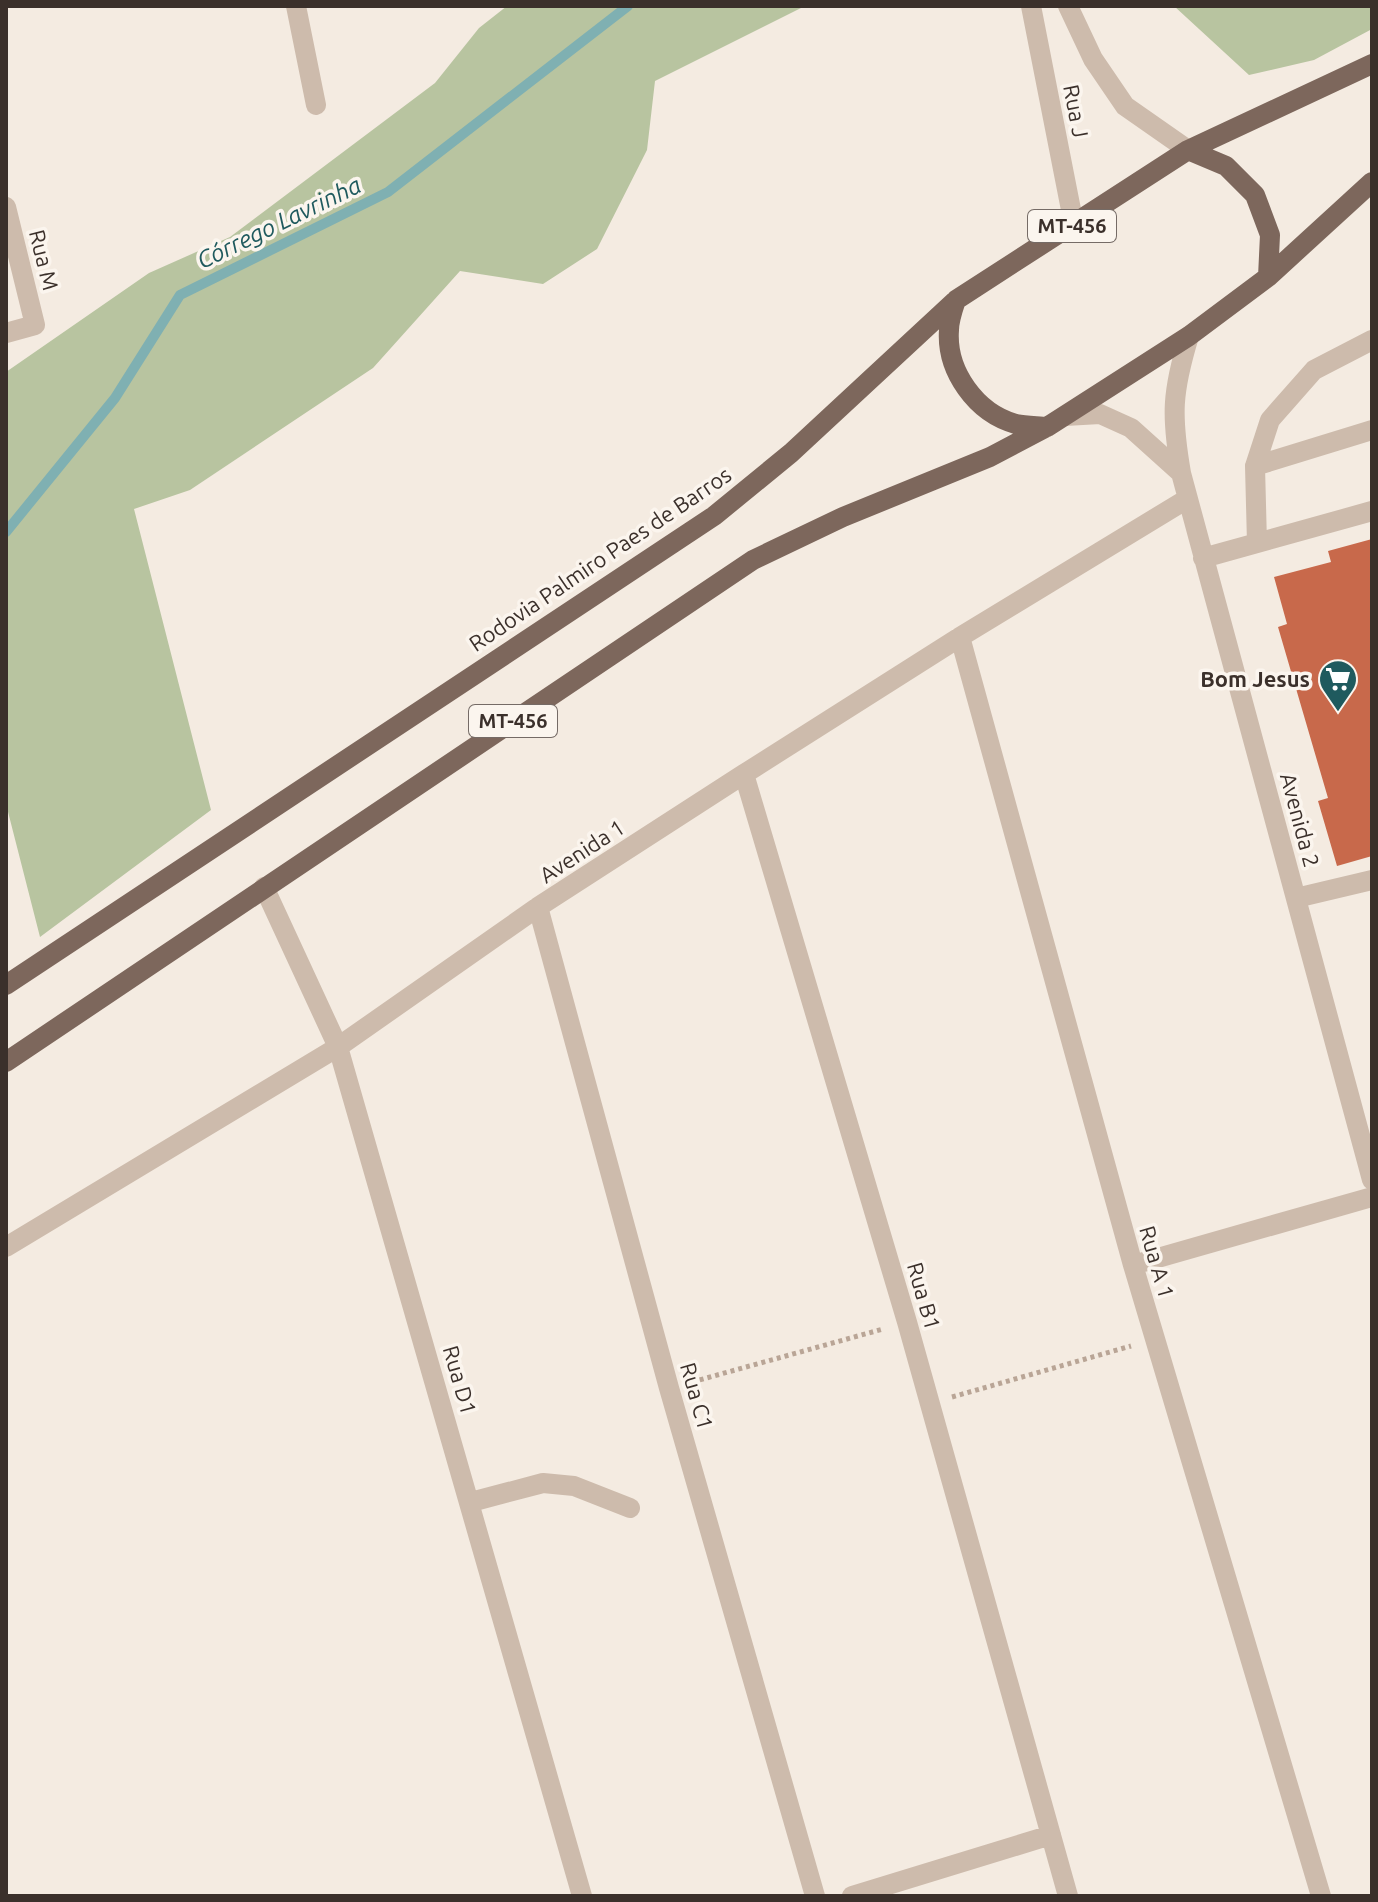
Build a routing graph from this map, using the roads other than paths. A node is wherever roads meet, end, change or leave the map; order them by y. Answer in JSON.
{"nodes":[{"id":1,"x":296,"y":6,"type":"edge"},
{"id":2,"x":1031,"y":6,"type":"edge"},
{"id":3,"x":1068,"y":6,"type":"edge"},
{"id":4,"x":1372,"y":64,"type":"edge"},
{"id":5,"x":316,"y":105,"type":"dead end"},
{"id":6,"x":1188,"y":150,"type":"junction"},
{"id":7,"x":1372,"y":182,"type":"edge"},
{"id":8,"x":6,"y":207,"type":"edge"},
{"id":9,"x":1074,"y":225,"type":"junction"},
{"id":10,"x":1268,"y":277,"type":"junction"},
{"id":11,"x":956,"y":300,"type":"junction"},
{"id":12,"x":6,"y":333,"type":"edge"},
{"id":13,"x":1189,"y":336,"type":"junction"},
{"id":14,"x":1372,"y":340,"type":"edge"},
{"id":15,"x":1065,"y":416,"type":"junction"},
{"id":16,"x":1047,"y":427,"type":"junction"},
{"id":17,"x":1372,"y":430,"type":"edge"},
{"id":18,"x":1255,"y":466,"type":"junction"},
{"id":19,"x":1181,"y":473,"type":"junction"},
{"id":20,"x":1187,"y":499,"type":"junction"},
{"id":21,"x":1372,"y":511,"type":"edge"},
{"id":22,"x":1257,"y":543,"type":"junction"},
{"id":23,"x":1203,"y":558,"type":"junction"},
{"id":24,"x":960,"y":637,"type":"junction"},
{"id":25,"x":744,"y":774,"type":"junction"},
{"id":26,"x":1372,"y":880,"type":"edge"},
{"id":27,"x":264,"y":887,"type":"junction"},
{"id":28,"x":1296,"y":898,"type":"junction"},
{"id":29,"x":538,"y":907,"type":"junction"},
{"id":30,"x":6,"y":985,"type":"edge"},
{"id":31,"x":338,"y":1047,"type":"junction"},
{"id":32,"x":6,"y":1062,"type":"edge"},
{"id":33,"x":1372,"y":1180,"type":"edge"},
{"id":34,"x":1372,"y":1197,"type":"edge"},
{"id":35,"x":6,"y":1247,"type":"edge"},
{"id":36,"x":1133,"y":1265,"type":"junction"},
{"id":37,"x":471,"y":1502,"type":"junction"},
{"id":38,"x":630,"y":1508,"type":"dead end"},
{"id":39,"x":1051,"y":1835,"type":"junction"},
{"id":40,"x":582,"y":1896,"type":"edge"},
{"id":41,"x":815,"y":1896,"type":"edge"},
{"id":42,"x":852,"y":1896,"type":"edge"},
{"id":43,"x":1068,"y":1896,"type":"edge"},
{"id":44,"x":1321,"y":1896,"type":"edge"}],
"edges":[{"from":1,"to":5,"type":"street"},
{"from":2,"to":9,"type":"street","name":"Rua J"},
{"from":3,"to":6,"type":"street","name":"Rua J"},
{"from":4,"to":6,"type":"main road","name":"Rodovia Palmiro Paes de Barros","number":"MT-456"},
{"from":6,"to":9,"type":"main road","name":"Rodovia Palmiro Paes de Barros","number":"MT-456"},
{"from":6,"to":10,"type":"main road"},
{"from":7,"to":10,"type":"main road","number":"MT-456"},
{"from":8,"to":12,"type":"street","name":"Rua M"},
{"from":9,"to":11,"type":"main road","name":"Rodovia Palmiro Paes de Barros","number":"MT-456"},
{"from":10,"to":13,"type":"main road","number":"MT-456"},
{"from":11,"to":16,"type":"main road"},
{"from":11,"to":30,"type":"main road","name":"Rodovia Palmiro Paes de Barros","number":"MT-456"},
{"from":13,"to":15,"type":"main road","number":"MT-456"},
{"from":13,"to":19,"type":"street","name":"Avenida 2"},
{"from":14,"to":18,"type":"street"},
{"from":15,"to":16,"type":"main road","number":"MT-456"},
{"from":15,"to":19,"type":"street"},
{"from":16,"to":27,"type":"main road","number":"MT-456"},
{"from":17,"to":18,"type":"street"},
{"from":18,"to":22,"type":"street"},
{"from":19,"to":20,"type":"street","name":"Avenida 2"},
{"from":20,"to":23,"type":"street","name":"Avenida 2"},
{"from":20,"to":24,"type":"street","name":"Avenida 1"},
{"from":21,"to":22,"type":"street"},
{"from":22,"to":23,"type":"street"},
{"from":23,"to":28,"type":"street","name":"Avenida 2"},
{"from":24,"to":25,"type":"street","name":"Avenida 1"},
{"from":24,"to":36,"type":"street","name":"Rua A 1"},
{"from":25,"to":29,"type":"street","name":"Avenida 1"},
{"from":25,"to":39,"type":"street","name":"Rua B1"},
{"from":26,"to":28,"type":"street"},
{"from":27,"to":31,"type":"street","name":"Rua D1"},
{"from":27,"to":32,"type":"main road","number":"MT-456"},
{"from":28,"to":33,"type":"street","name":"Avenida 2"},
{"from":29,"to":31,"type":"street","name":"Avenida 1"},
{"from":29,"to":41,"type":"street","name":"Rua C1"},
{"from":31,"to":35,"type":"street","name":"Avenida 1"},
{"from":31,"to":37,"type":"street","name":"Rua D1"},
{"from":34,"to":36,"type":"street"},
{"from":36,"to":44,"type":"street","name":"Rua A 1"},
{"from":37,"to":38,"type":"street"},
{"from":37,"to":40,"type":"street","name":"Rua D1"},
{"from":39,"to":42,"type":"street"},
{"from":39,"to":43,"type":"street","name":"Rua B1"}]}
